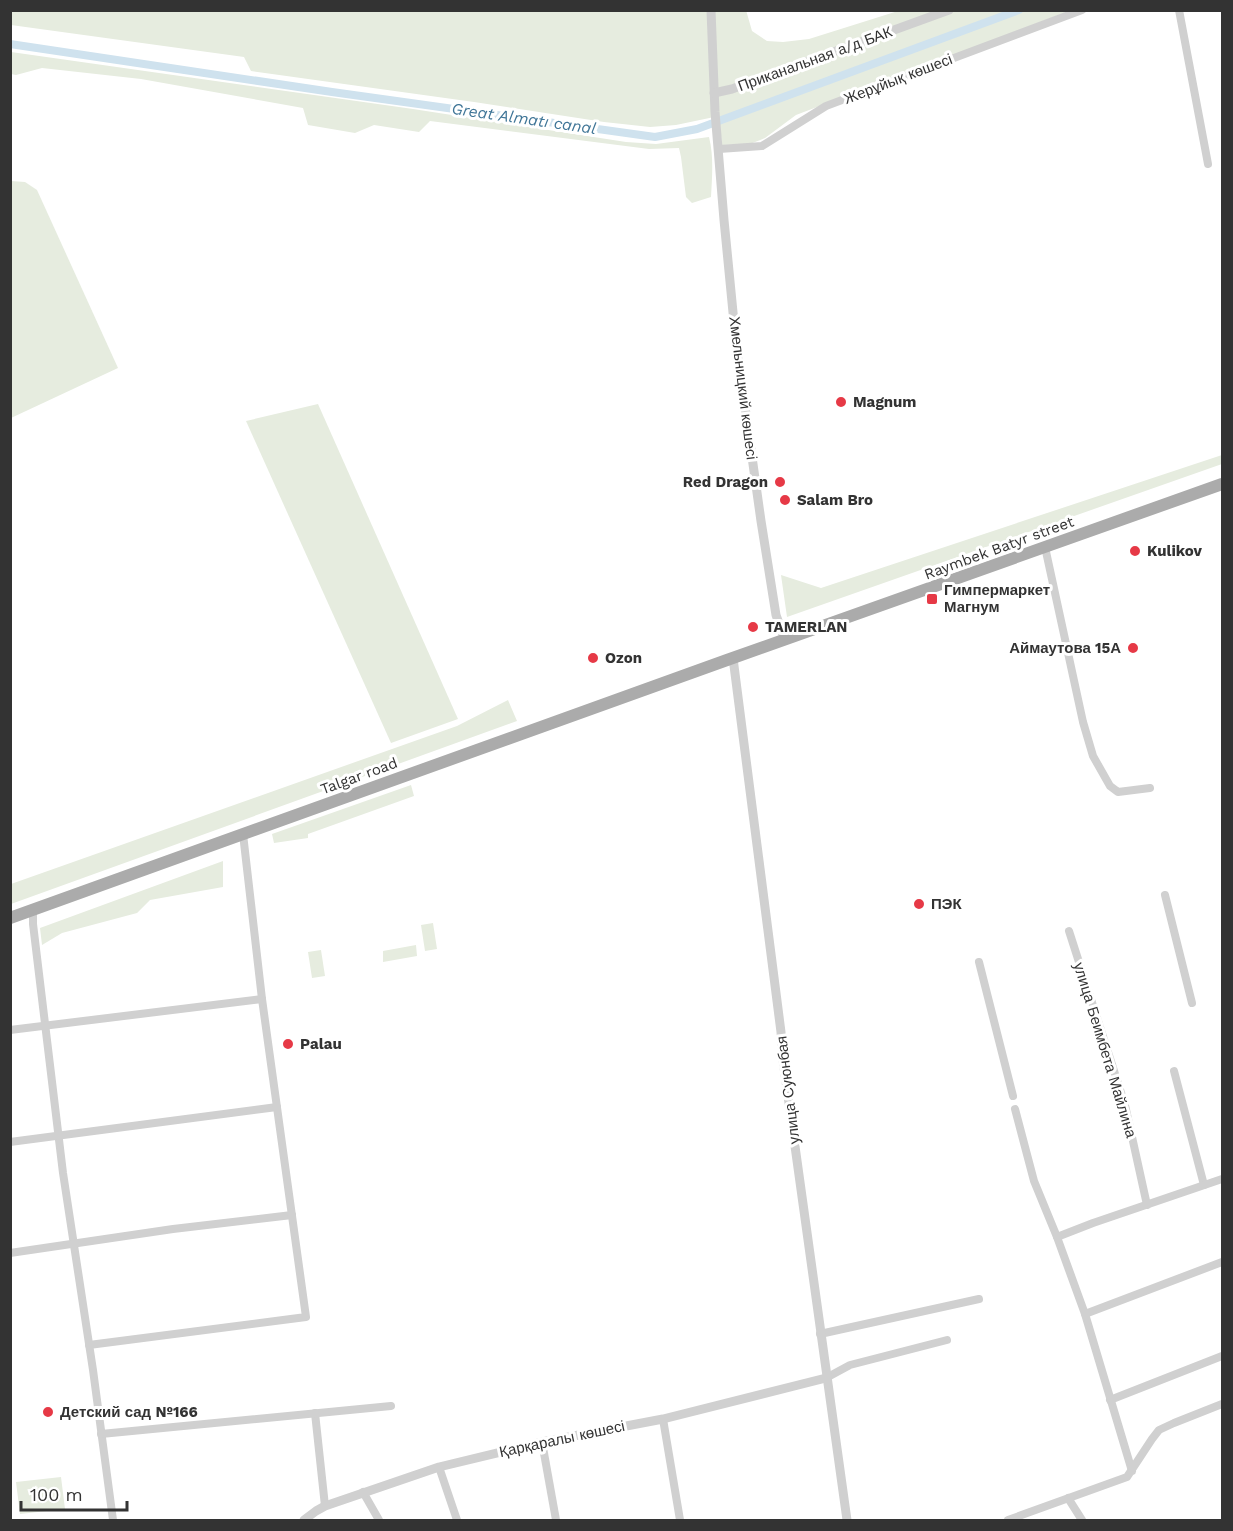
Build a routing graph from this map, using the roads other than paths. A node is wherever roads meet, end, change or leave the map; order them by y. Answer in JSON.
{"nodes":[{"id":1,"x":711,"y":10,"type":"edge"},
{"id":2,"x":949,"y":10,"type":"edge"},
{"id":3,"x":1082,"y":10,"type":"edge"},
{"id":4,"x":1179,"y":10,"type":"edge"},
{"id":5,"x":714,"y":93,"type":"junction"},
{"id":6,"x":719,"y":149,"type":"junction"},
{"id":7,"x":1208,"y":164,"type":"dead end"},
{"id":8,"x":1222,"y":484,"type":"edge"},
{"id":9,"x":1045,"y":547,"type":"junction"},
{"id":10,"x":785,"y":640,"type":"junction"},
{"id":11,"x":733,"y":658,"type":"junction"},
{"id":12,"x":1150,"y":788,"type":"dead end"},
{"id":13,"x":243,"y":834,"type":"junction"},
{"id":14,"x":1165,"y":895,"type":"dead end"},
{"id":15,"x":33,"y":910,"type":"junction"},
{"id":16,"x":10,"y":918,"type":"edge"},
{"id":17,"x":1069,"y":931,"type":"dead end"},
{"id":18,"x":979,"y":962,"type":"dead end"},
{"id":19,"x":262,"y":999,"type":"junction"},
{"id":20,"x":1192,"y":1003,"type":"dead end"},
{"id":21,"x":45,"y":1026,"type":"junction"},
{"id":22,"x":10,"y":1030,"type":"edge"},
{"id":23,"x":1174,"y":1071,"type":"dead end"},
{"id":24,"x":1013,"y":1096,"type":"dead end"},
{"id":25,"x":277,"y":1107,"type":"junction"},
{"id":26,"x":1015,"y":1109,"type":"dead end"},
{"id":27,"x":59,"y":1135,"type":"junction"},
{"id":28,"x":10,"y":1142,"type":"edge"},
{"id":29,"x":1222,"y":1179,"type":"edge"},
{"id":30,"x":1204,"y":1185,"type":"junction"},
{"id":31,"x":1147,"y":1205,"type":"junction"},
{"id":32,"x":292,"y":1215,"type":"junction"},
{"id":33,"x":1057,"y":1237,"type":"junction"},
{"id":34,"x":73,"y":1243,"type":"junction"},
{"id":35,"x":10,"y":1253,"type":"edge"},
{"id":36,"x":1222,"y":1262,"type":"edge"},
{"id":37,"x":979,"y":1299,"type":"dead end"},
{"id":38,"x":1084,"y":1314,"type":"junction"},
{"id":39,"x":820,"y":1334,"type":"junction"},
{"id":40,"x":947,"y":1340,"type":"dead end"},
{"id":41,"x":89,"y":1345,"type":"junction"},
{"id":42,"x":1222,"y":1356,"type":"edge"},
{"id":43,"x":826,"y":1378,"type":"junction"},
{"id":44,"x":1110,"y":1400,"type":"junction"},
{"id":45,"x":1222,"y":1404,"type":"edge"},
{"id":46,"x":391,"y":1406,"type":"dead end"},
{"id":47,"x":315,"y":1413,"type":"junction"},
{"id":48,"x":663,"y":1419,"type":"junction"},
{"id":49,"x":101,"y":1434,"type":"junction"},
{"id":50,"x":542,"y":1442,"type":"junction"},
{"id":51,"x":439,"y":1467,"type":"junction"},
{"id":52,"x":1129,"y":1474,"type":"junction"},
{"id":53,"x":363,"y":1492,"type":"junction"},
{"id":54,"x":1068,"y":1498,"type":"junction"},
{"id":55,"x":325,"y":1506,"type":"junction"},
{"id":56,"x":1024,"y":1518,"type":"edge"},
{"id":57,"x":112,"y":1521,"type":"edge"},
{"id":58,"x":304,"y":1521,"type":"edge"},
{"id":59,"x":378,"y":1521,"type":"edge"},
{"id":60,"x":457,"y":1521,"type":"edge"},
{"id":61,"x":556,"y":1521,"type":"edge"},
{"id":62,"x":680,"y":1521,"type":"edge"},
{"id":63,"x":847,"y":1521,"type":"edge"},
{"id":64,"x":1008,"y":1521,"type":"edge"},
{"id":65,"x":1082,"y":1521,"type":"edge"}],
"edges":[{"from":1,"to":5,"type":"street"},
{"from":2,"to":5,"type":"street","name":"Приканальная а/д БАК"},
{"from":3,"to":6,"type":"street","name":"Жерұйық көшесі"},
{"from":4,"to":7,"type":"street"},
{"from":5,"to":6,"type":"street","name":"Хмельницкий көшесі"},
{"from":6,"to":10,"type":"street","name":"Хмельницкий көшесі"},
{"from":8,"to":9,"type":"main road","name":"Raymbek Batyr street"},
{"from":9,"to":10,"type":"main road","name":"Raymbek Batyr street"},
{"from":9,"to":12,"type":"street"},
{"from":10,"to":11,"type":"main road"},
{"from":11,"to":13,"type":"main road"},
{"from":11,"to":39,"type":"street","name":"улица Суюнбая"},
{"from":13,"to":15,"type":"main road"},
{"from":13,"to":19,"type":"street"},
{"from":14,"to":20,"type":"street"},
{"from":15,"to":16,"type":"main road"},
{"from":15,"to":21,"type":"street"},
{"from":17,"to":31,"type":"street","name":"улица Беимбета Майлина"},
{"from":18,"to":24,"type":"street"},
{"from":19,"to":21,"type":"street"},
{"from":19,"to":25,"type":"street"},
{"from":21,"to":22,"type":"street"},
{"from":21,"to":27,"type":"street"},
{"from":23,"to":30,"type":"street"},
{"from":25,"to":27,"type":"street"},
{"from":25,"to":32,"type":"street"},
{"from":26,"to":33,"type":"street"},
{"from":27,"to":28,"type":"street"},
{"from":27,"to":34,"type":"street"},
{"from":29,"to":30,"type":"street"},
{"from":30,"to":31,"type":"street"},
{"from":31,"to":33,"type":"street"},
{"from":32,"to":34,"type":"street"},
{"from":32,"to":41,"type":"street"},
{"from":33,"to":38,"type":"street"},
{"from":34,"to":35,"type":"street"},
{"from":34,"to":41,"type":"street"},
{"from":36,"to":38,"type":"street"},
{"from":37,"to":39,"type":"street"},
{"from":38,"to":44,"type":"street"},
{"from":39,"to":43,"type":"street","name":"улица Суюнбая"},
{"from":40,"to":43,"type":"street"},
{"from":41,"to":49,"type":"street"},
{"from":42,"to":44,"type":"street"},
{"from":43,"to":48,"type":"street","name":"Қарқаралы көшесі"},
{"from":43,"to":63,"type":"street","name":"улица Суюнбая"},
{"from":44,"to":52,"type":"street"},
{"from":45,"to":52,"type":"street"},
{"from":46,"to":47,"type":"street"},
{"from":47,"to":49,"type":"street"},
{"from":47,"to":55,"type":"street"},
{"from":48,"to":50,"type":"street","name":"Қарқаралы көшесі"},
{"from":48,"to":62,"type":"street"},
{"from":49,"to":57,"type":"street"},
{"from":50,"to":51,"type":"street","name":"Қарқаралы көшесі"},
{"from":50,"to":61,"type":"street"},
{"from":51,"to":53,"type":"street","name":"Қарқаралы көшесі"},
{"from":51,"to":60,"type":"street"},
{"from":52,"to":54,"type":"street"},
{"from":53,"to":55,"type":"street","name":"Қарқаралы көшесі"},
{"from":53,"to":59,"type":"street"},
{"from":54,"to":56,"type":"street"},
{"from":54,"to":65,"type":"street"},
{"from":55,"to":58,"type":"street","name":"Қарқаралы көшесі"},
{"from":56,"to":64,"type":"street"}]}
